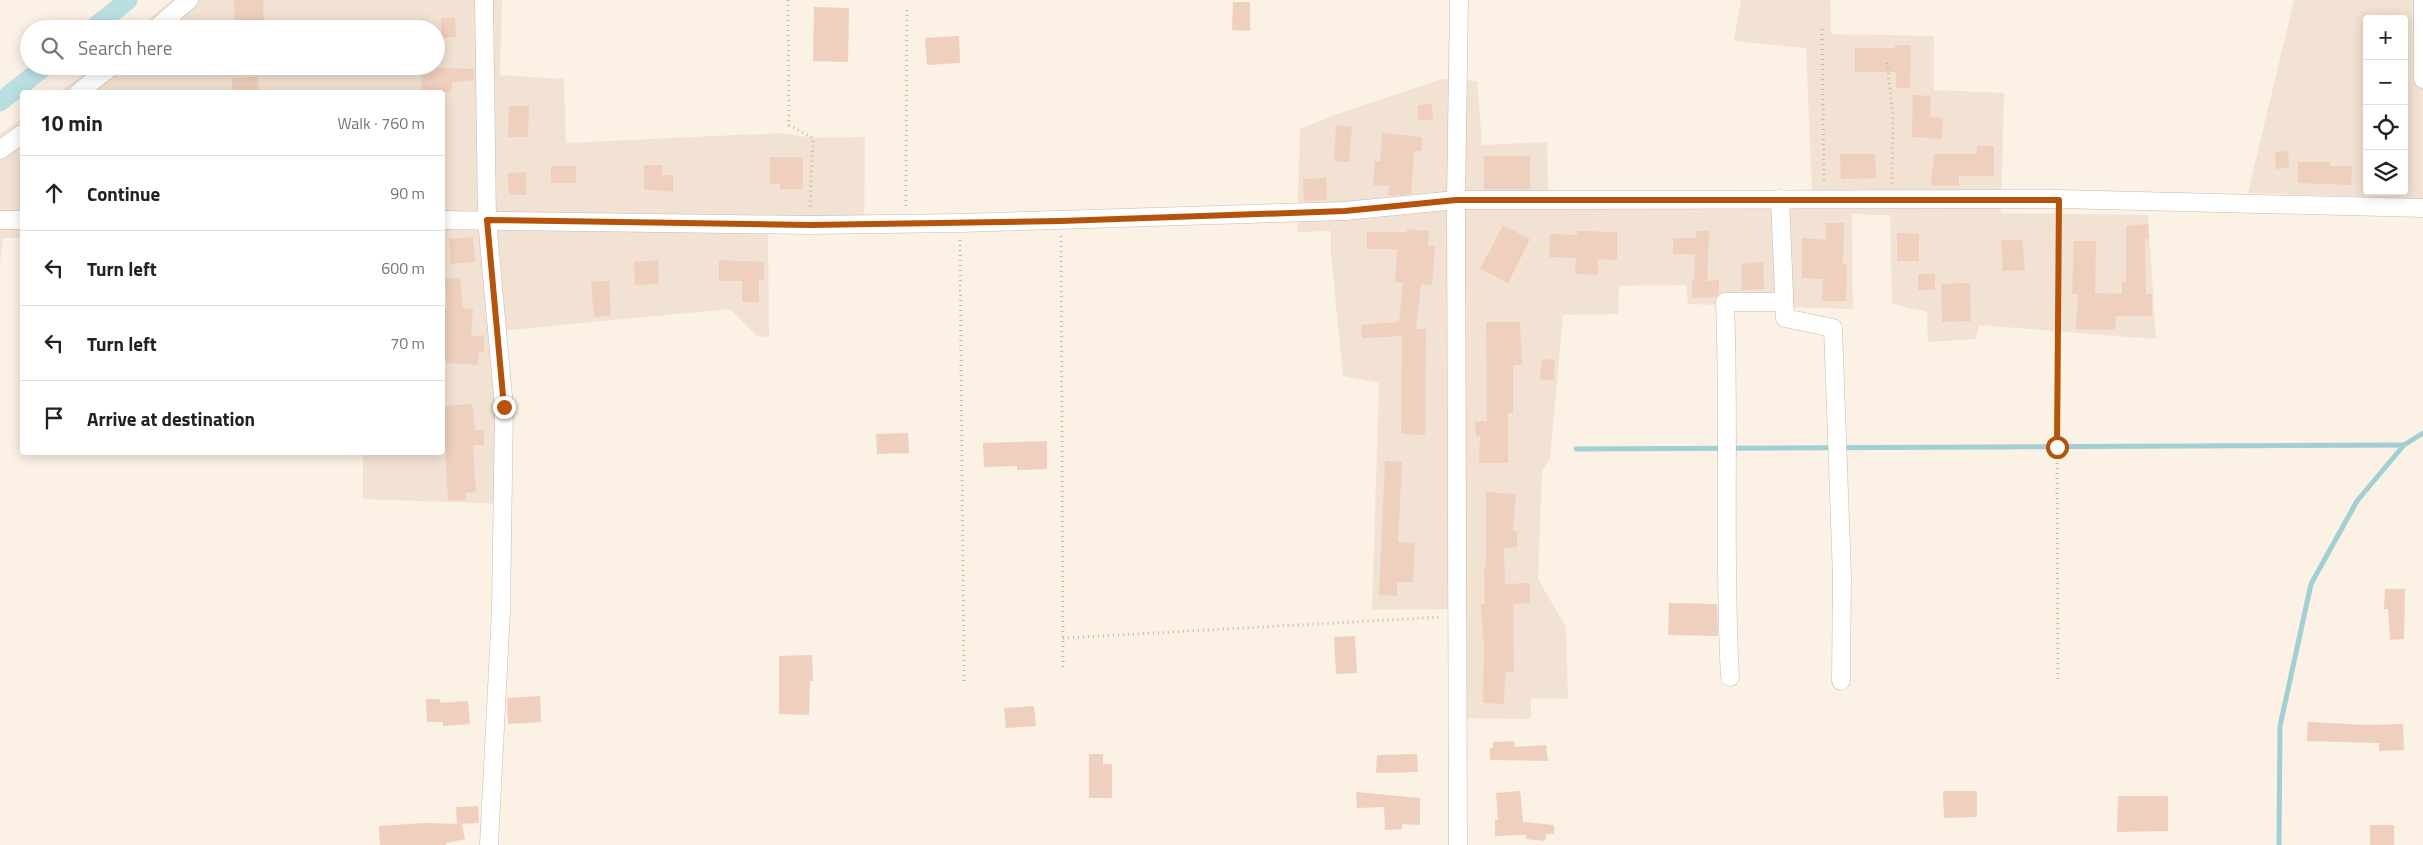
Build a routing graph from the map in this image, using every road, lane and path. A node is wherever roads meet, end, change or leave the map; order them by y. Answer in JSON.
{"nodes":[{"id":1,"x":189,"y":0,"type":"edge"},
{"id":2,"x":484,"y":0,"type":"edge"},
{"id":3,"x":788,"y":0,"type":"edge"},
{"id":4,"x":1459,"y":0,"type":"edge"},
{"id":5,"x":2423,"y":0,"type":"edge"},
{"id":6,"x":907,"y":6,"type":"dead end"},
{"id":7,"x":166,"y":20,"type":"edge"},
{"id":8,"x":1822,"y":29,"type":"dead end"},
{"id":9,"x":1887,"y":62,"type":"dead end"},
{"id":10,"x":101,"y":75,"type":"edge"},
{"id":11,"x":2423,"y":79,"type":"edge"},
{"id":12,"x":82,"y":90,"type":"edge"},
{"id":13,"x":20,"y":135,"type":"edge"},
{"id":14,"x":0,"y":150,"type":"edge"},
{"id":15,"x":1892,"y":198,"type":"junction"},
{"id":16,"x":1780,"y":199,"type":"junction"},
{"id":17,"x":1824,"y":199,"type":"junction"},
{"id":18,"x":1456,"y":200,"type":"junction"},
{"id":19,"x":2059,"y":200,"type":"junction"},
{"id":20,"x":2423,"y":208,"type":"edge"},
{"id":21,"x":0,"y":220,"type":"edge"},
{"id":22,"x":20,"y":220,"type":"edge"},
{"id":23,"x":445,"y":220,"type":"edge"},
{"id":24,"x":487,"y":220,"type":"junction"},
{"id":25,"x":1061,"y":221,"type":"junction"},
{"id":26,"x":906,"y":222,"type":"junction"},
{"id":27,"x":960,"y":223,"type":"junction"},
{"id":28,"x":809,"y":225,"type":"junction"},
{"id":29,"x":1784,"y":302,"type":"junction"},
{"id":30,"x":1457,"y":616,"type":"junction"},
{"id":31,"x":1063,"y":638,"type":"junction"},
{"id":32,"x":1063,"y":671,"type":"dead end"},
{"id":33,"x":1730,"y":677,"type":"dead end"},
{"id":34,"x":2058,"y":678,"type":"dead end"},
{"id":35,"x":1841,"y":681,"type":"dead end"},
{"id":36,"x":964,"y":682,"type":"dead end"},
{"id":37,"x":489,"y":845,"type":"edge"},
{"id":38,"x":1458,"y":845,"type":"edge"}],
"edges":[{"from":1,"to":7,"type":"street"},
{"from":2,"to":24,"type":"street"},
{"from":3,"to":28,"type":"path"},
{"from":4,"to":18,"type":"street"},
{"from":5,"to":11,"type":"street"},
{"from":6,"to":26,"type":"path"},
{"from":8,"to":17,"type":"path"},
{"from":9,"to":15,"type":"path"},
{"from":10,"to":12,"type":"street"},
{"from":13,"to":14,"type":"street"},
{"from":15,"to":17,"type":"street"},
{"from":15,"to":19,"type":"street"},
{"from":16,"to":17,"type":"street"},
{"from":16,"to":18,"type":"street"},
{"from":16,"to":29,"type":"street"},
{"from":18,"to":25,"type":"street"},
{"from":18,"to":30,"type":"street"},
{"from":19,"to":20,"type":"street"},
{"from":19,"to":34,"type":"path"},
{"from":21,"to":22,"type":"street"},
{"from":23,"to":24,"type":"street"},
{"from":24,"to":28,"type":"street"},
{"from":24,"to":37,"type":"street"},
{"from":25,"to":27,"type":"street"},
{"from":25,"to":31,"type":"path"},
{"from":26,"to":27,"type":"street"},
{"from":26,"to":28,"type":"street"},
{"from":27,"to":36,"type":"path"},
{"from":29,"to":33,"type":"street"},
{"from":29,"to":35,"type":"street"},
{"from":30,"to":31,"type":"path"},
{"from":30,"to":38,"type":"street"},
{"from":31,"to":32,"type":"path"}]}
